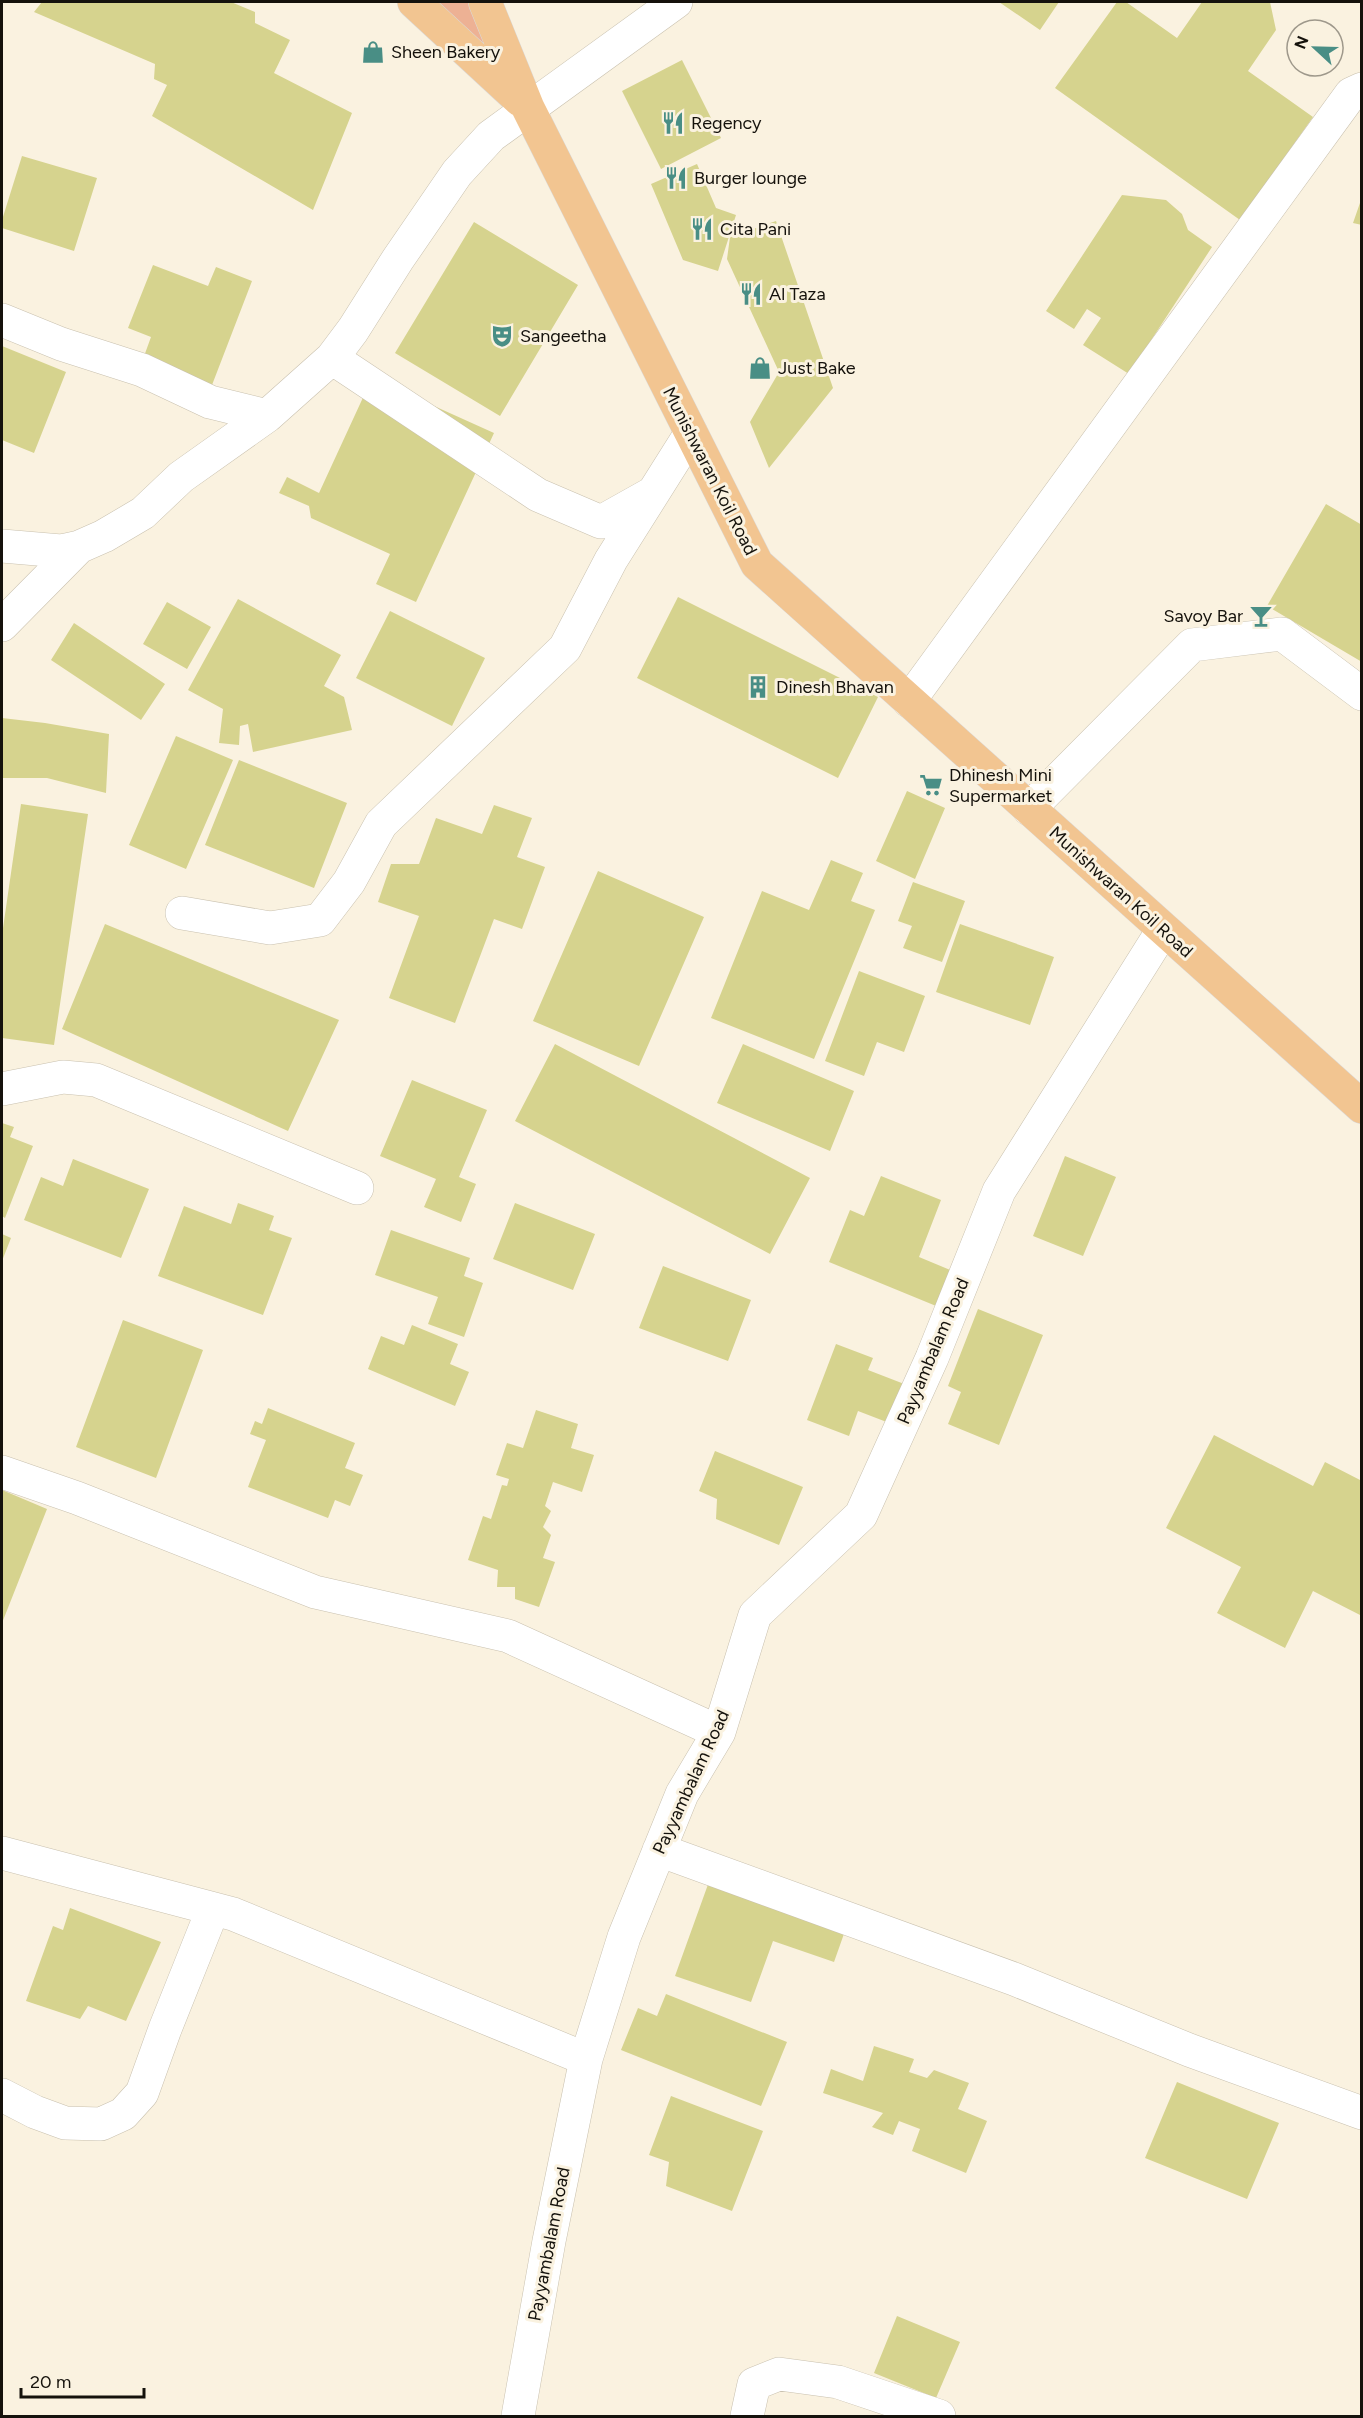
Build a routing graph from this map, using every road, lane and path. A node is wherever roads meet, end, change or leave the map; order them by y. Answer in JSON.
{"nodes":[{"id":1,"x":414,"y":2,"type":"edge"},
{"id":2,"x":484,"y":2,"type":"edge"},
{"id":3,"x":675,"y":2,"type":"edge"},
{"id":4,"x":1362,"y":89,"type":"edge"},
{"id":5,"x":528,"y":108,"type":"junction"},
{"id":6,"x":2,"y":320,"type":"edge"},
{"id":7,"x":332,"y":358,"type":"junction"},
{"id":8,"x":267,"y":416,"type":"junction"},
{"id":9,"x":691,"y":433,"type":"junction"},
{"id":10,"x":652,"y":493,"type":"junction"},
{"id":11,"x":2,"y":546,"type":"edge"},
{"id":12,"x":79,"y":547,"type":"junction"},
{"id":13,"x":2,"y":625,"type":"edge"},
{"id":14,"x":1362,"y":694,"type":"edge"},
{"id":15,"x":909,"y":702,"type":"junction"},
{"id":16,"x":1029,"y":809,"type":"junction"},
{"id":17,"x":182,"y":913,"type":"dead end"},
{"id":18,"x":1163,"y":930,"type":"junction"},
{"id":19,"x":2,"y":1089,"type":"edge"},
{"id":20,"x":1362,"y":1107,"type":"edge"},
{"id":21,"x":357,"y":1188,"type":"dead end"},
{"id":22,"x":2,"y":1472,"type":"edge"},
{"id":23,"x":719,"y":1732,"type":"junction"},
{"id":24,"x":659,"y":1850,"type":"junction"},
{"id":25,"x":2,"y":1853,"type":"edge"},
{"id":26,"x":213,"y":1909,"type":"junction"},
{"id":27,"x":586,"y":2059,"type":"junction"},
{"id":28,"x":2,"y":2096,"type":"edge"},
{"id":29,"x":1362,"y":2113,"type":"edge"},
{"id":30,"x":518,"y":2416,"type":"edge"},
{"id":31,"x":747,"y":2416,"type":"edge"},
{"id":32,"x":939,"y":2416,"type":"edge"}],
"edges":[{"from":1,"to":5,"type":"main road"},
{"from":2,"to":5,"type":"main road","name":"Munishwaran Koil Road"},
{"from":3,"to":5,"type":"street"},
{"from":4,"to":15,"type":"street"},
{"from":5,"to":7,"type":"street"},
{"from":5,"to":9,"type":"main road","name":"Munishwaran Koil Road"},
{"from":6,"to":8,"type":"street"},
{"from":7,"to":8,"type":"street"},
{"from":7,"to":10,"type":"street"},
{"from":8,"to":12,"type":"street"},
{"from":9,"to":10,"type":"street"},
{"from":9,"to":15,"type":"main road","name":"Munishwaran Koil Road"},
{"from":10,"to":17,"type":"street"},
{"from":11,"to":12,"type":"street"},
{"from":12,"to":13,"type":"street"},
{"from":14,"to":16,"type":"street"},
{"from":15,"to":16,"type":"main road","name":"Munishwaran Koil Road"},
{"from":16,"to":18,"type":"main road","name":"Munishwaran Koil Road"},
{"from":18,"to":20,"type":"main road","name":"Munishwaran Koil Road"},
{"from":18,"to":23,"type":"street","name":"Payyambalam Road"},
{"from":19,"to":21,"type":"street"},
{"from":22,"to":23,"type":"street"},
{"from":23,"to":24,"type":"street","name":"Payyambalam Road"},
{"from":24,"to":27,"type":"street","name":"Payyambalam Road"},
{"from":24,"to":29,"type":"street"},
{"from":25,"to":26,"type":"street"},
{"from":26,"to":27,"type":"street"},
{"from":26,"to":28,"type":"street"},
{"from":27,"to":30,"type":"street","name":"Payyambalam Road"},
{"from":31,"to":32,"type":"street"}]}
